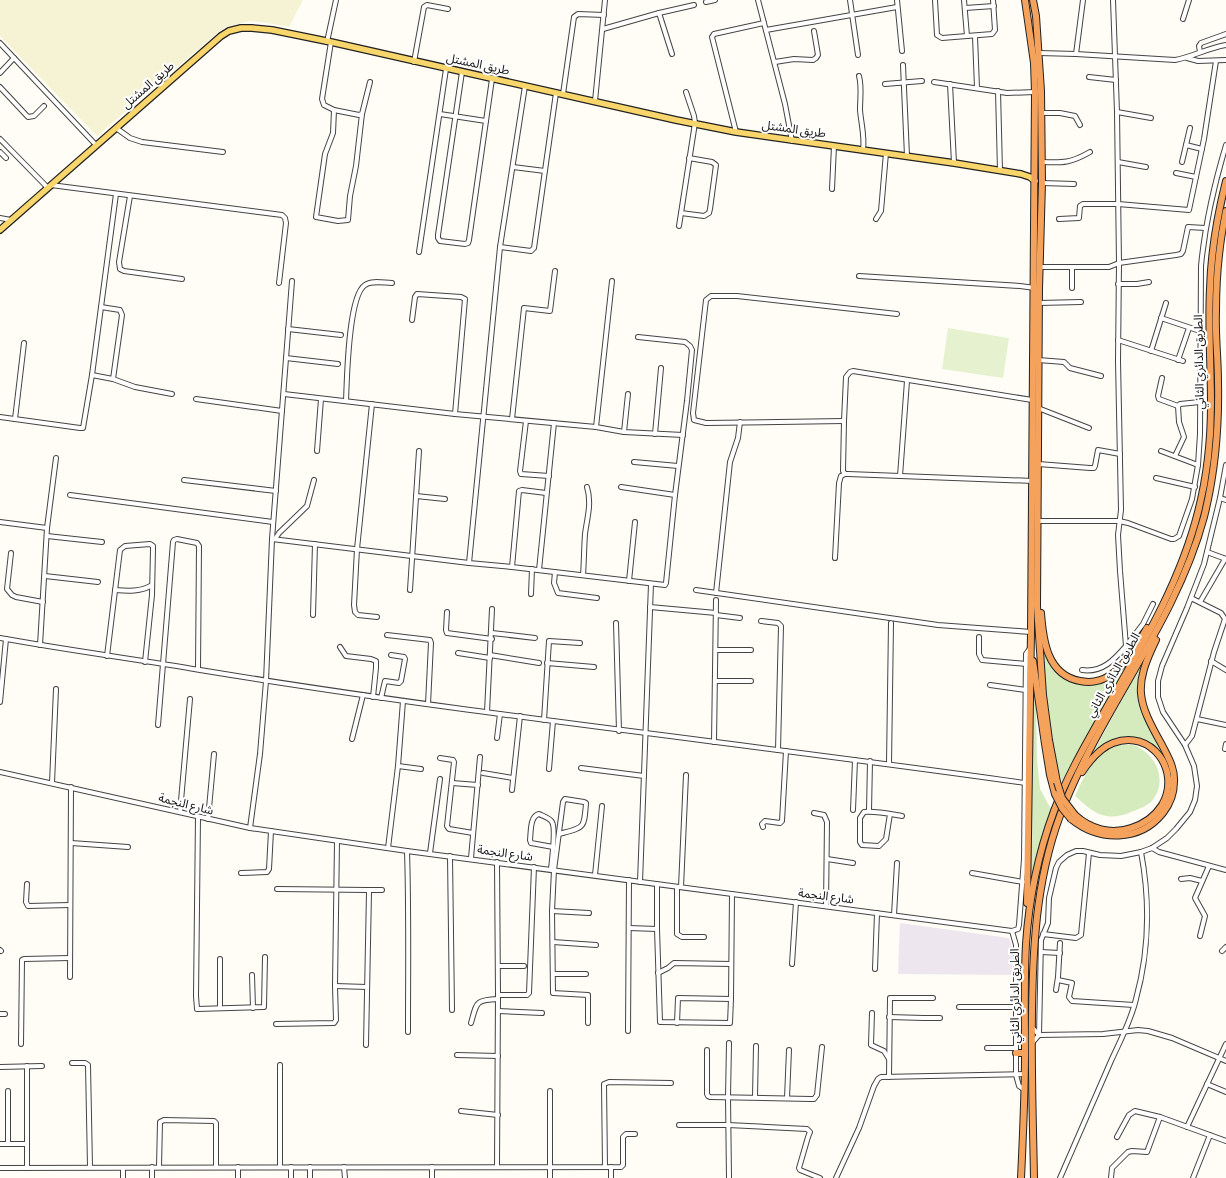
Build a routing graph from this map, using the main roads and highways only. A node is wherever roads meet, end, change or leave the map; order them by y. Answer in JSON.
{"nodes":[{"id":1,"x":1025,"y":0,"type":"edge"},
{"id":2,"x":1033,"y":0,"type":"edge"},
{"id":3,"x":1035,"y":170,"type":"junction"},
{"id":4,"x":1021,"y":174,"type":"junction"},
{"id":5,"x":1035,"y":181,"type":"junction"},
{"id":6,"x":1226,"y":181,"type":"edge"},
{"id":7,"x":1226,"y":210,"type":"edge"},
{"id":8,"x":0,"y":230,"type":"edge"},
{"id":9,"x":1036,"y":288,"type":"junction"},
{"id":10,"x":1035,"y":481,"type":"junction"},
{"id":11,"x":1037,"y":574,"type":"junction"},
{"id":12,"x":1165,"y":609,"type":"junction"},
{"id":13,"x":1030,"y":656,"type":"junction"},
{"id":14,"x":1069,"y":791,"type":"junction"},
{"id":15,"x":1073,"y":817,"type":"junction"},
{"id":16,"x":1026,"y":940,"type":"junction"},
{"id":17,"x":1032,"y":987,"type":"junction"},
{"id":18,"x":1040,"y":988,"type":"road end"},
{"id":19,"x":1016,"y":1050,"type":"road end"},
{"id":20,"x":1025,"y":1053,"type":"junction"},
{"id":21,"x":1021,"y":1178,"type":"edge"},
{"id":22,"x":1034,"y":1178,"type":"edge"}],
"edges":[{"from":1,"to":3,"type":"highway"},
{"from":2,"to":9,"type":"highway"},
{"from":3,"to":4,"type":"main road","name":"طريق المشتل"},
{"from":3,"to":5,"type":"highway"},
{"from":4,"to":5,"type":"main road","name":"طريق المشتل"},
{"from":4,"to":8,"type":"main road","name":"طريق المشتل"},
{"from":5,"to":9,"type":"highway"},
{"from":6,"to":12,"type":"highway","name":"الطريق الدائري الثاني"},
{"from":7,"to":12,"type":"highway","name":"الطريق الدائري الثاني"},
{"from":9,"to":10,"type":"highway"},
{"from":9,"to":10,"type":"highway"},
{"from":10,"to":11,"type":"highway"},
{"from":10,"to":13,"type":"highway"},
{"from":11,"to":12,"type":"highway"},
{"from":11,"to":15,"type":"highway","bridge":true},
{"from":12,"to":14,"type":"highway","name":"الطريق الدائري الثاني"},
{"from":12,"to":15,"type":"highway"},
{"from":12,"to":16,"type":"highway","name":"الطريق الدائري الثاني"},
{"from":13,"to":15,"type":"highway","bridge":true},
{"from":13,"to":16,"type":"highway"},
{"from":14,"to":15,"type":"highway"},
{"from":14,"to":17,"type":"highway","name":"الطريق الدائري الثاني"},
{"from":16,"to":20,"type":"highway","name":"الطريق الدائري الثاني"},
{"from":17,"to":18,"type":"highway"},
{"from":17,"to":22,"type":"highway","name":"الطريق الدائري الثاني"},
{"from":19,"to":20,"type":"highway"},
{"from":20,"to":21,"type":"highway","name":"الطريق الدائري الثاني"}]}
